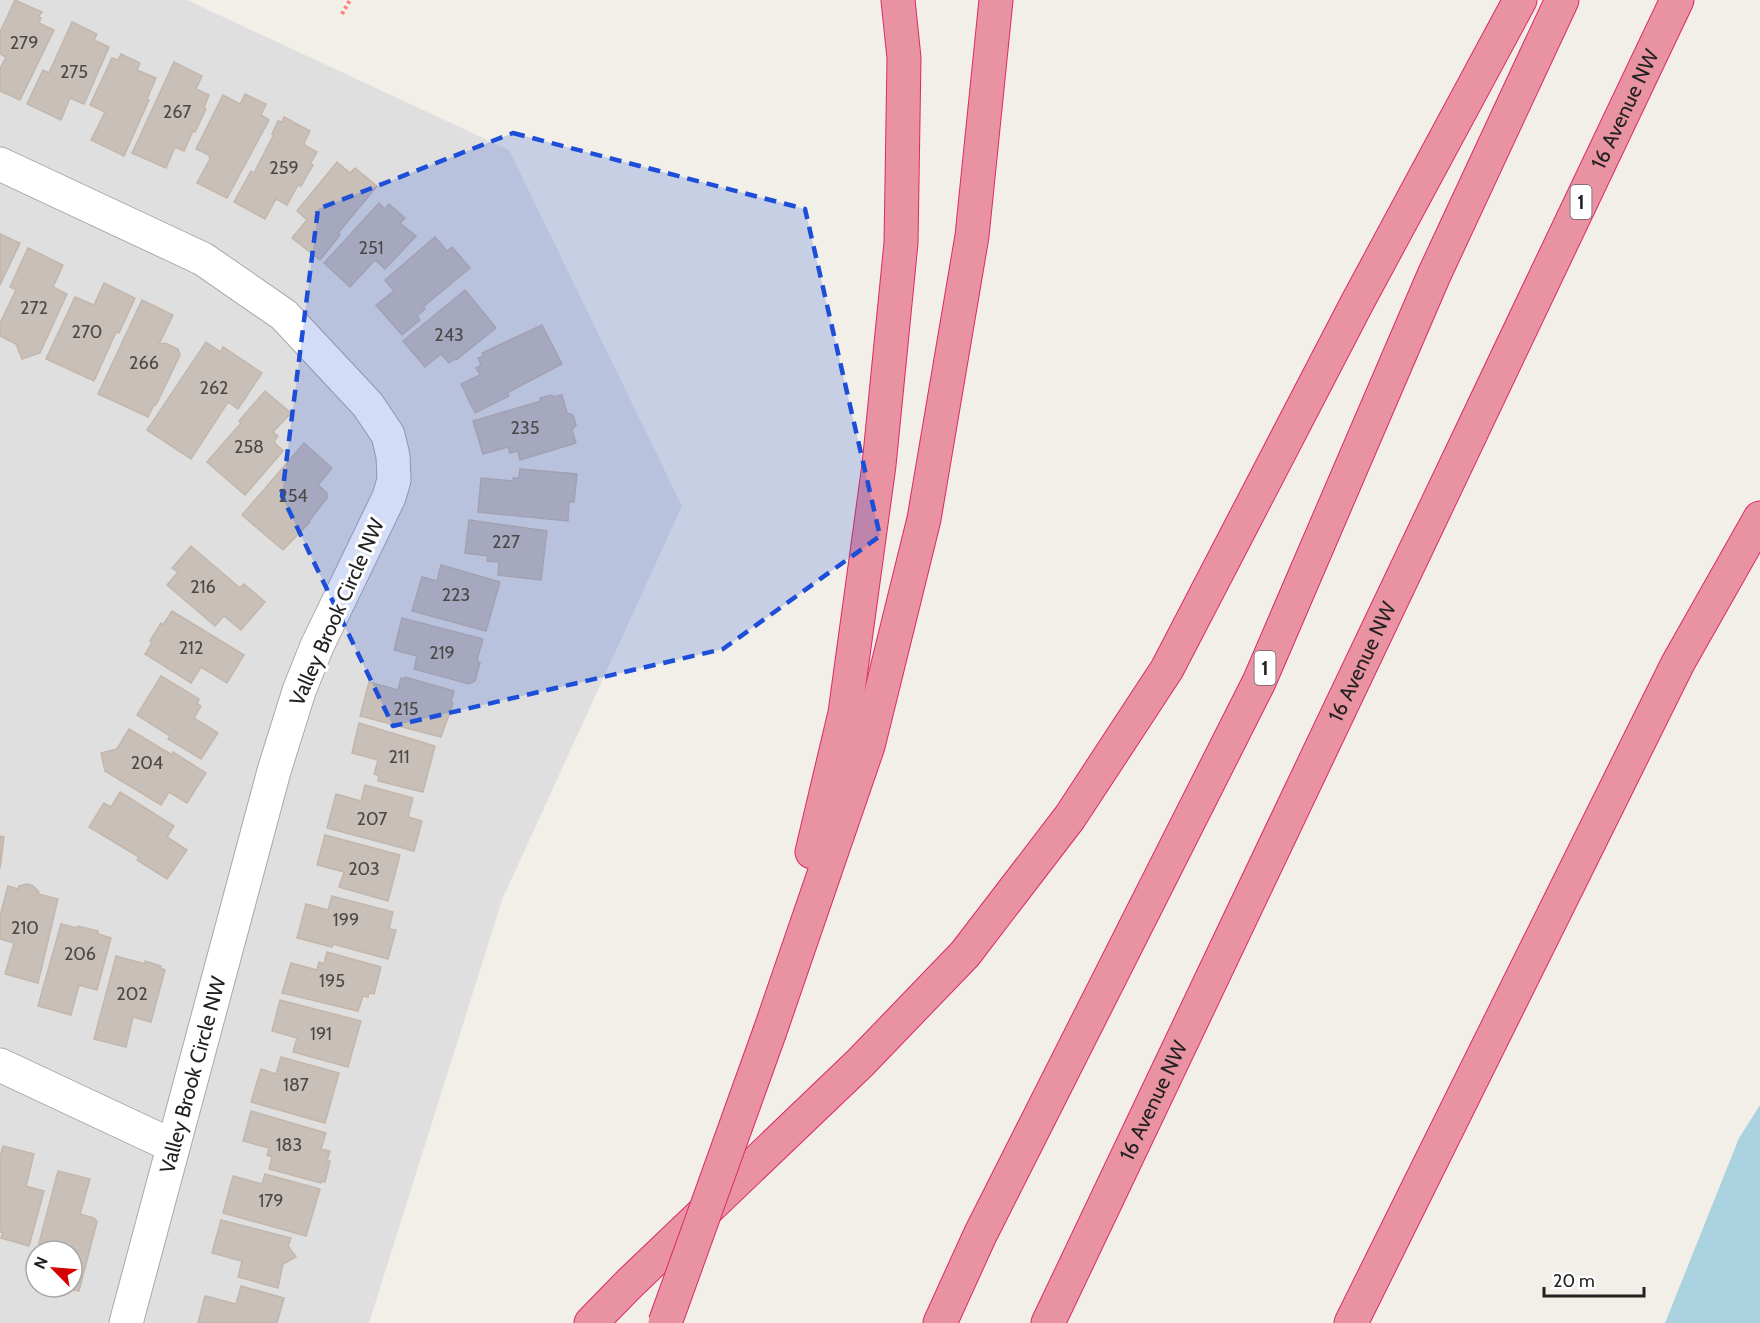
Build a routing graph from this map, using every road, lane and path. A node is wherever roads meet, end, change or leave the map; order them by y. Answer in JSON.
{"nodes":[{"id":1,"x":351,"y":0,"type":"edge"},
{"id":2,"x":898,"y":0,"type":"edge"},
{"id":3,"x":996,"y":0,"type":"edge"},
{"id":4,"x":1520,"y":0,"type":"edge"},
{"id":5,"x":1562,"y":0,"type":"edge"},
{"id":6,"x":1677,"y":0,"type":"edge"},
{"id":7,"x":342,"y":14,"type":"dead end"},
{"id":8,"x":0,"y":164,"type":"edge"},
{"id":9,"x":1760,"y":518,"type":"edge"},
{"id":10,"x":770,"y":1031,"type":"junction"},
{"id":11,"x":0,"y":1065,"type":"edge"},
{"id":12,"x":173,"y":1146,"type":"junction"},
{"id":13,"x":126,"y":1323,"type":"edge"},
{"id":14,"x":591,"y":1323,"type":"edge"},
{"id":15,"x":665,"y":1323,"type":"edge"},
{"id":16,"x":940,"y":1323,"type":"edge"},
{"id":17,"x":1048,"y":1323,"type":"edge"},
{"id":18,"x":1351,"y":1323,"type":"edge"}],
"edges":[{"from":1,"to":7,"type":"path"},
{"from":2,"to":10,"type":"highway"},
{"from":3,"to":10,"type":"highway"},
{"from":4,"to":14,"type":"highway"},
{"from":5,"to":16,"type":"highway","number":"1"},
{"from":6,"to":17,"type":"highway","name":"16 Avenue NW","number":"1"},
{"from":8,"to":12,"type":"street","name":"Valley Brook Circle NW"},
{"from":9,"to":18,"type":"highway"},
{"from":10,"to":15,"type":"highway","bridge":true},
{"from":11,"to":12,"type":"street"},
{"from":12,"to":13,"type":"street","name":"Valley Brook Circle NW"}]}
